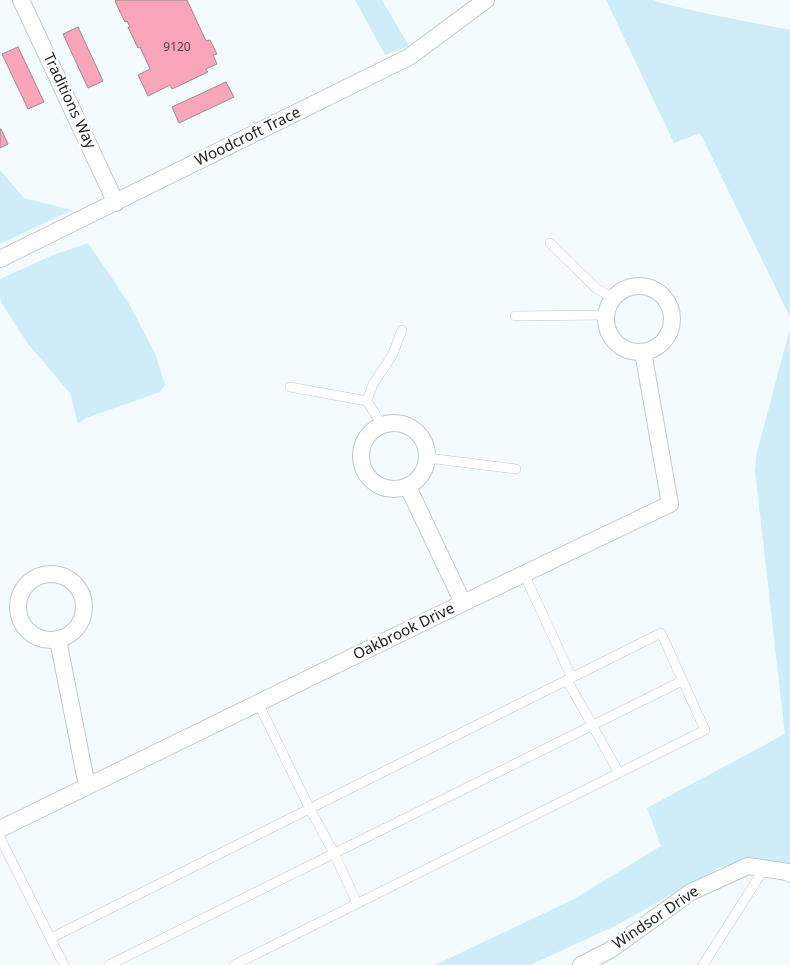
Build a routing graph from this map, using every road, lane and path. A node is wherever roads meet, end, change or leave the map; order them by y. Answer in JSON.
{"nodes":[{"id":1,"x":21,"y":0,"type":"edge"},
{"id":2,"x":486,"y":0,"type":"edge"},
{"id":3,"x":116,"y":203,"type":"junction"},
{"id":4,"x":550,"y":243,"type":"dead end"},
{"id":5,"x":0,"y":259,"type":"edge"},
{"id":6,"x":613,"y":298,"type":"junction"},
{"id":7,"x":515,"y":316,"type":"dead end"},
{"id":8,"x":605,"y":316,"type":"junction"},
{"id":9,"x":402,"y":330,"type":"dead end"},
{"id":10,"x":643,"y":352,"type":"junction"},
{"id":11,"x":290,"y":386,"type":"dead end"},
{"id":12,"x":367,"y":401,"type":"junction"},
{"id":13,"x":382,"y":425,"type":"junction"},
{"id":14,"x":428,"y":458,"type":"junction"},
{"id":15,"x":516,"y":469,"type":"dead end"},
{"id":16,"x":408,"y":487,"type":"junction"},
{"id":17,"x":524,"y":574,"type":"junction"},
{"id":18,"x":463,"y":603,"type":"junction"},
{"id":19,"x":58,"y":640,"type":"junction"},
{"id":20,"x":570,"y":679,"type":"junction"},
{"id":21,"x":682,"y":680,"type":"junction"},
{"id":22,"x":258,"y":702,"type":"junction"},
{"id":23,"x":592,"y":725,"type":"junction"},
{"id":24,"x":619,"y":773,"type":"junction"},
{"id":25,"x":87,"y":786,"type":"junction"},
{"id":26,"x":310,"y":809,"type":"junction"},
{"id":27,"x":0,"y":829,"type":"edge"},
{"id":28,"x":0,"y":838,"type":"edge"},
{"id":29,"x":334,"y":853,"type":"junction"},
{"id":30,"x":764,"y":869,"type":"junction"},
{"id":31,"x":790,"y":874,"type":"edge"},
{"id":32,"x":357,"y":903,"type":"junction"},
{"id":33,"x":51,"y":938,"type":"junction"},
{"id":34,"x":64,"y":965,"type":"edge"},
{"id":35,"x":109,"y":965,"type":"edge"},
{"id":36,"x":234,"y":965,"type":"edge"},
{"id":37,"x":581,"y":965,"type":"edge"},
{"id":38,"x":704,"y":965,"type":"edge"}],
"edges":[{"from":1,"to":3,"type":"street","name":"Traditions Way"},
{"from":2,"to":3,"type":"street","name":"Woodcroft Trace"},
{"from":3,"to":5,"type":"street","name":"Woodcroft Trace"},
{"from":4,"to":6,"type":"lane"},
{"from":6,"to":8,"type":"street"},
{"from":6,"to":10,"type":"street"},
{"from":7,"to":8,"type":"lane"},
{"from":8,"to":10,"type":"street"},
{"from":9,"to":12,"type":"lane"},
{"from":10,"to":17,"type":"street","name":"Oakbrook Drive"},
{"from":11,"to":12,"type":"lane"},
{"from":12,"to":13,"type":"lane"},
{"from":13,"to":14,"type":"street"},
{"from":13,"to":16,"type":"street"},
{"from":14,"to":15,"type":"lane"},
{"from":14,"to":16,"type":"street"},
{"from":16,"to":18,"type":"street"},
{"from":17,"to":18,"type":"street","name":"Oakbrook Drive"},
{"from":17,"to":20,"type":"lane"},
{"from":18,"to":22,"type":"street","name":"Oakbrook Drive"},
{"from":19,"to":19,"type":"street"},
{"from":19,"to":25,"type":"street"},
{"from":20,"to":21,"type":"lane"},
{"from":20,"to":23,"type":"lane"},
{"from":20,"to":26,"type":"lane"},
{"from":21,"to":23,"type":"lane"},
{"from":21,"to":24,"type":"lane"},
{"from":22,"to":25,"type":"street","name":"Oakbrook Drive"},
{"from":22,"to":26,"type":"lane"},
{"from":23,"to":24,"type":"lane"},
{"from":23,"to":29,"type":"lane"},
{"from":24,"to":32,"type":"lane"},
{"from":25,"to":27,"type":"street","name":"Oakbrook Drive"},
{"from":26,"to":29,"type":"lane"},
{"from":26,"to":33,"type":"lane"},
{"from":28,"to":33,"type":"lane"},
{"from":29,"to":32,"type":"lane"},
{"from":29,"to":35,"type":"lane"},
{"from":30,"to":31,"type":"street","name":"Windsor Drive"},
{"from":30,"to":37,"type":"street","name":"Windsor Drive"},
{"from":30,"to":38,"type":"lane"},
{"from":32,"to":36,"type":"lane"},
{"from":33,"to":34,"type":"lane"}]}
